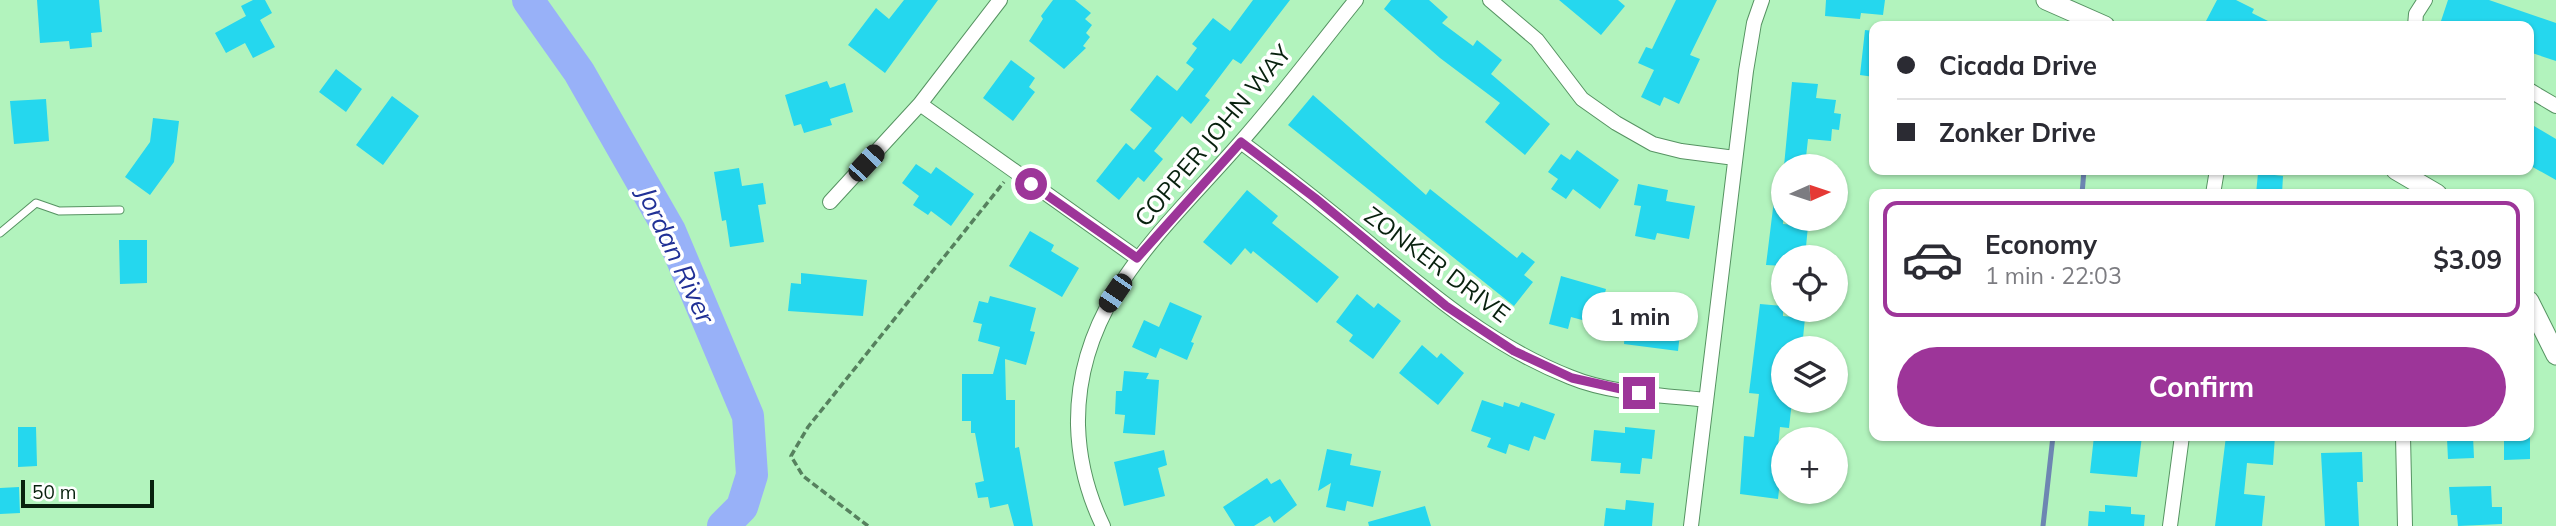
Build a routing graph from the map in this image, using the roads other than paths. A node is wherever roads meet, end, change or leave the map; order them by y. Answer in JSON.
{"nodes":[{"id":1,"x":1000,"y":0,"type":"edge"},
{"id":2,"x":1356,"y":0,"type":"edge"},
{"id":3,"x":1490,"y":0,"type":"edge"},
{"id":4,"x":1762,"y":0,"type":"edge"},
{"id":5,"x":2046,"y":0,"type":"edge"},
{"id":6,"x":2425,"y":0,"type":"edge"},
{"id":7,"x":2094,"y":21,"type":"edge"},
{"id":8,"x":2415,"y":21,"type":"edge"},
{"id":9,"x":2534,"y":93,"type":"edge"},
{"id":10,"x":920,"y":104,"type":"junction"},
{"id":11,"x":2556,"y":106,"type":"edge"},
{"id":12,"x":1241,"y":142,"type":"junction"},
{"id":13,"x":1735,"y":158,"type":"junction"},
{"id":14,"x":2405,"y":175,"type":"edge"},
{"id":15,"x":2428,"y":189,"type":"edge"},
{"id":16,"x":830,"y":202,"type":"dead end"},
{"id":17,"x":120,"y":210,"type":"dead end"},
{"id":18,"x":0,"y":233,"type":"edge"},
{"id":19,"x":1137,"y":258,"type":"junction"},
{"id":20,"x":2534,"y":311,"type":"edge"},
{"id":21,"x":2556,"y":355,"type":"edge"},
{"id":22,"x":1706,"y":400,"type":"junction"},
{"id":23,"x":2181,"y":441,"type":"edge"},
{"id":24,"x":2403,"y":441,"type":"edge"},
{"id":25,"x":1103,"y":526,"type":"edge"},
{"id":26,"x":1691,"y":526,"type":"edge"},
{"id":27,"x":2170,"y":526,"type":"edge"},
{"id":28,"x":2405,"y":526,"type":"edge"}],
"edges":[{"from":1,"to":10,"type":"street"},
{"from":2,"to":12,"type":"street","name":"COPPER JOHN WAY"},
{"from":3,"to":13,"type":"street"},
{"from":4,"to":13,"type":"street"},
{"from":5,"to":7,"type":"street"},
{"from":6,"to":8,"type":"street"},
{"from":9,"to":11,"type":"street"},
{"from":10,"to":16,"type":"street"},
{"from":10,"to":19,"type":"street"},
{"from":12,"to":19,"type":"street","name":"COPPER JOHN WAY"},
{"from":12,"to":22,"type":"street","name":"ZONKER DRIVE"},
{"from":13,"to":22,"type":"street"},
{"from":14,"to":15,"type":"street"},
{"from":17,"to":18,"type":"lane"},
{"from":19,"to":25,"type":"street","name":"COPPER JOHN WAY"},
{"from":20,"to":21,"type":"street"},
{"from":22,"to":26,"type":"street"},
{"from":23,"to":27,"type":"street"},
{"from":24,"to":28,"type":"street"}]}
